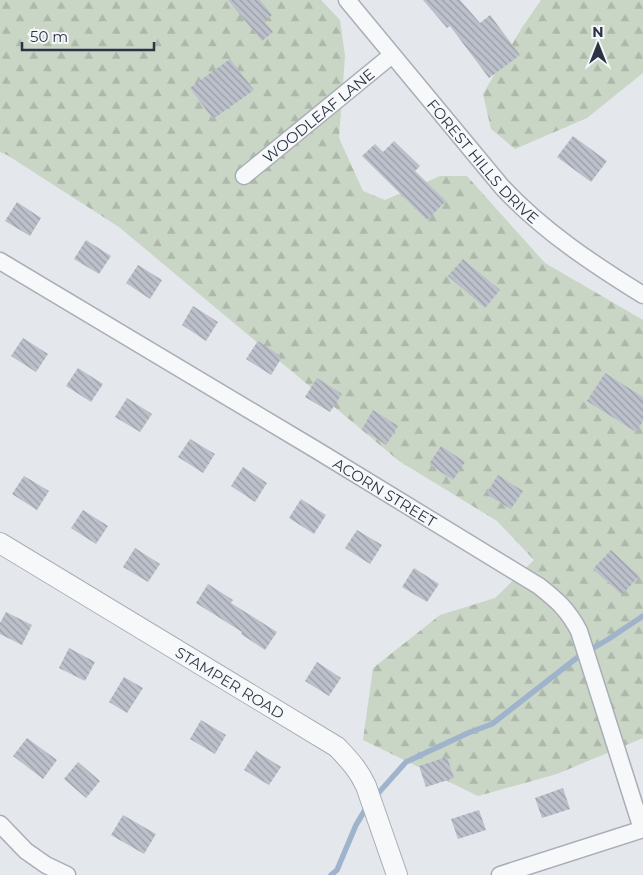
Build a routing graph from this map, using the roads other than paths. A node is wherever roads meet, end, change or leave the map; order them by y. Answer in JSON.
{"nodes":[{"id":1,"x":347,"y":0,"type":"edge"},
{"id":2,"x":392,"y":55,"type":"junction"},
{"id":3,"x":244,"y":176,"type":"dead end"},
{"id":4,"x":0,"y":261,"type":"edge"},
{"id":5,"x":643,"y":295,"type":"edge"},
{"id":6,"x":0,"y":543,"type":"edge"},
{"id":7,"x":0,"y":824,"type":"edge"},
{"id":8,"x":643,"y":829,"type":"edge"},
{"id":9,"x":67,"y":875,"type":"edge"},
{"id":10,"x":397,"y":875,"type":"edge"},
{"id":11,"x":500,"y":875,"type":"edge"}],
"edges":[{"from":1,"to":2,"type":"street","name":"FOREST HILLS DRIVE"},
{"from":2,"to":3,"type":"street","name":"WOODLEAF LANE"},
{"from":2,"to":5,"type":"street","name":"FOREST HILLS DRIVE"},
{"from":4,"to":8,"type":"street","name":"ACORN STREET"},
{"from":6,"to":10,"type":"street","name":"STAMPER ROAD"},
{"from":7,"to":9,"type":"street"},
{"from":8,"to":11,"type":"street"}]}
